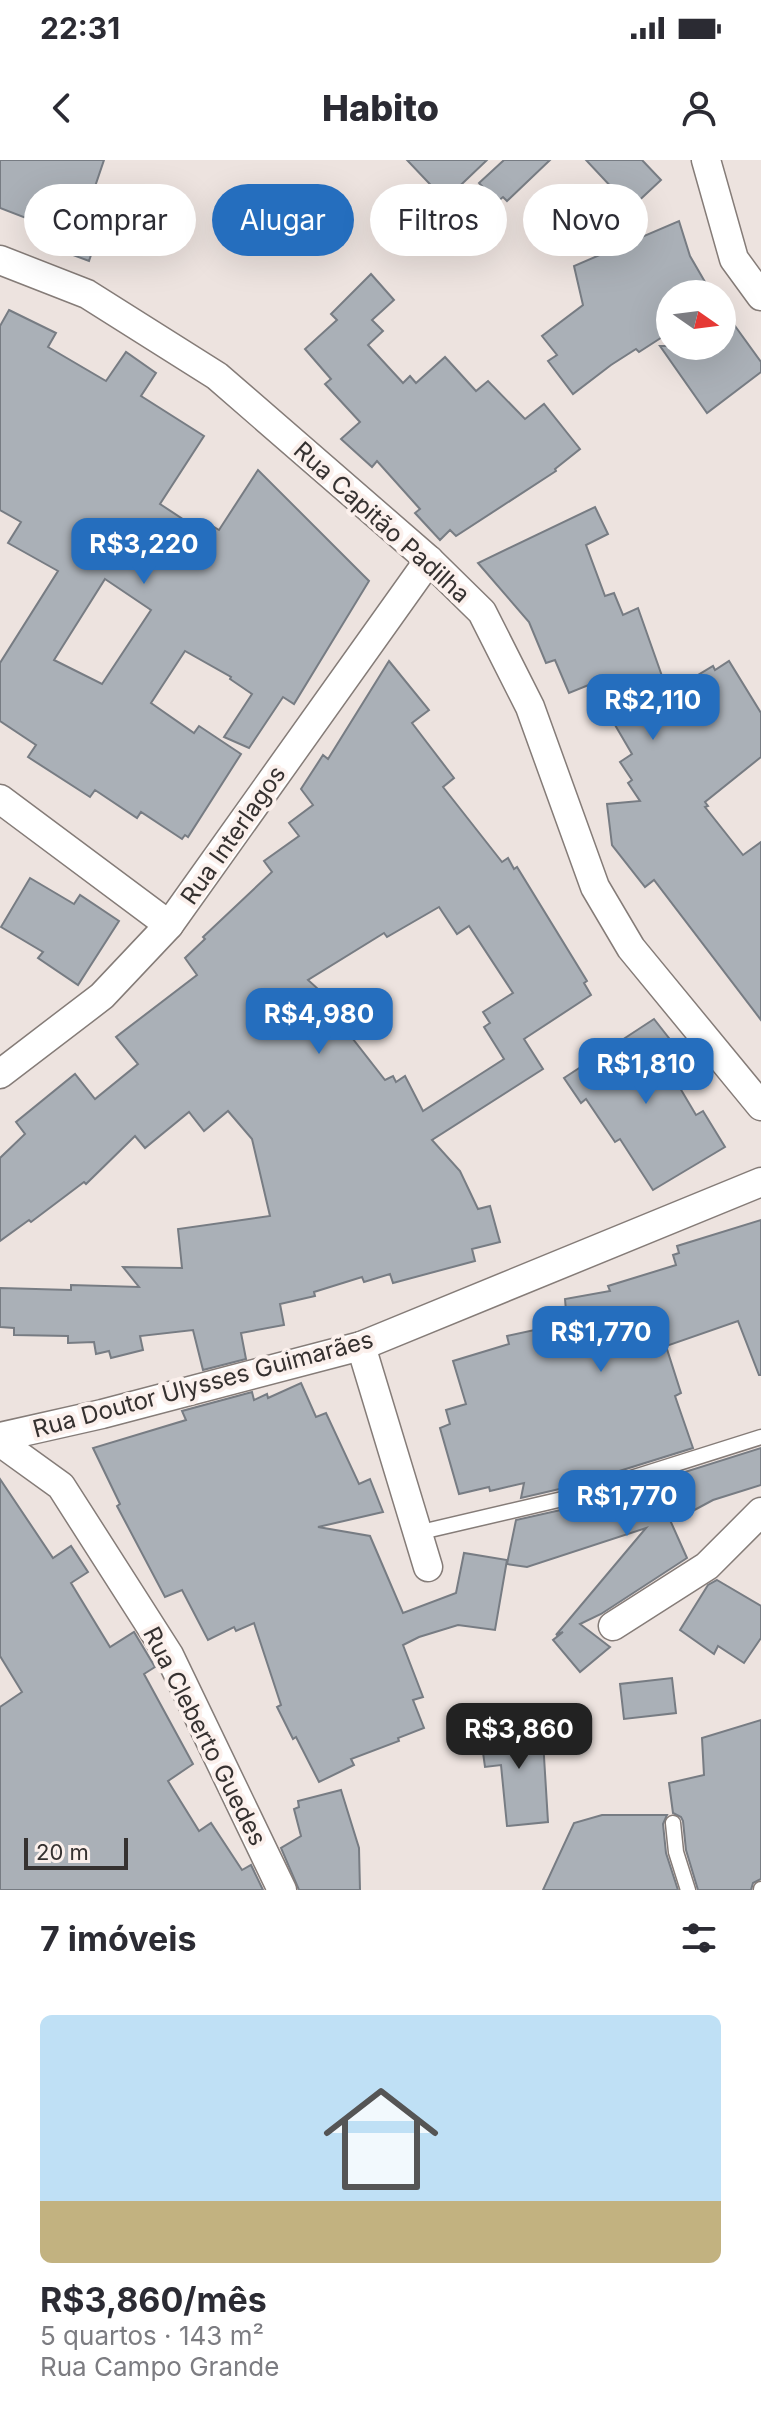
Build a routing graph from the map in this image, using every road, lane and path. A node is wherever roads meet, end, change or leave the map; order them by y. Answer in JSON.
{"nodes":[{"id":1,"x":706,"y":160,"type":"edge"},
{"id":2,"x":0,"y":260,"type":"edge"},
{"id":3,"x":761,"y":296,"type":"edge"},
{"id":4,"x":429,"y":560,"type":"junction"},
{"id":5,"x":0,"y":799,"type":"edge"},
{"id":6,"x":169,"y":925,"type":"junction"},
{"id":7,"x":0,"y":1074,"type":"edge"},
{"id":8,"x":761,"y":1106,"type":"edge"},
{"id":9,"x":761,"y":1182,"type":"edge"},
{"id":10,"x":361,"y":1346,"type":"junction"},
{"id":11,"x":761,"y":1437,"type":"edge"},
{"id":12,"x":0,"y":1439,"type":"edge"},
{"id":13,"x":761,"y":1512,"type":"edge"},
{"id":14,"x":417,"y":1533,"type":"junction"},
{"id":15,"x":428,"y":1567,"type":"dead end"},
{"id":16,"x":613,"y":1626,"type":"dead end"},
{"id":17,"x":673,"y":1823,"type":"dead end"},
{"id":18,"x":282,"y":1890,"type":"edge"},
{"id":19,"x":688,"y":1890,"type":"edge"}],
"edges":[{"from":1,"to":3,"type":"street"},
{"from":2,"to":4,"type":"street","name":"Rua Capitão Padilha"},
{"from":4,"to":6,"type":"street","name":"Rua Interlagos"},
{"from":4,"to":8,"type":"street","name":"Rua Capitão Padilha"},
{"from":5,"to":6,"type":"street"},
{"from":6,"to":7,"type":"street","name":"Rua Interlagos"},
{"from":9,"to":10,"type":"street","name":"Rua Doutor Ulysses Guimarães"},
{"from":10,"to":12,"type":"street","name":"Rua Doutor Ulysses Guimarães"},
{"from":10,"to":14,"type":"street"},
{"from":11,"to":14,"type":"lane"},
{"from":12,"to":18,"type":"street","name":"Rua Cleberto Guedes"},
{"from":13,"to":16,"type":"street"},
{"from":14,"to":15,"type":"street"},
{"from":17,"to":19,"type":"lane"}]}
